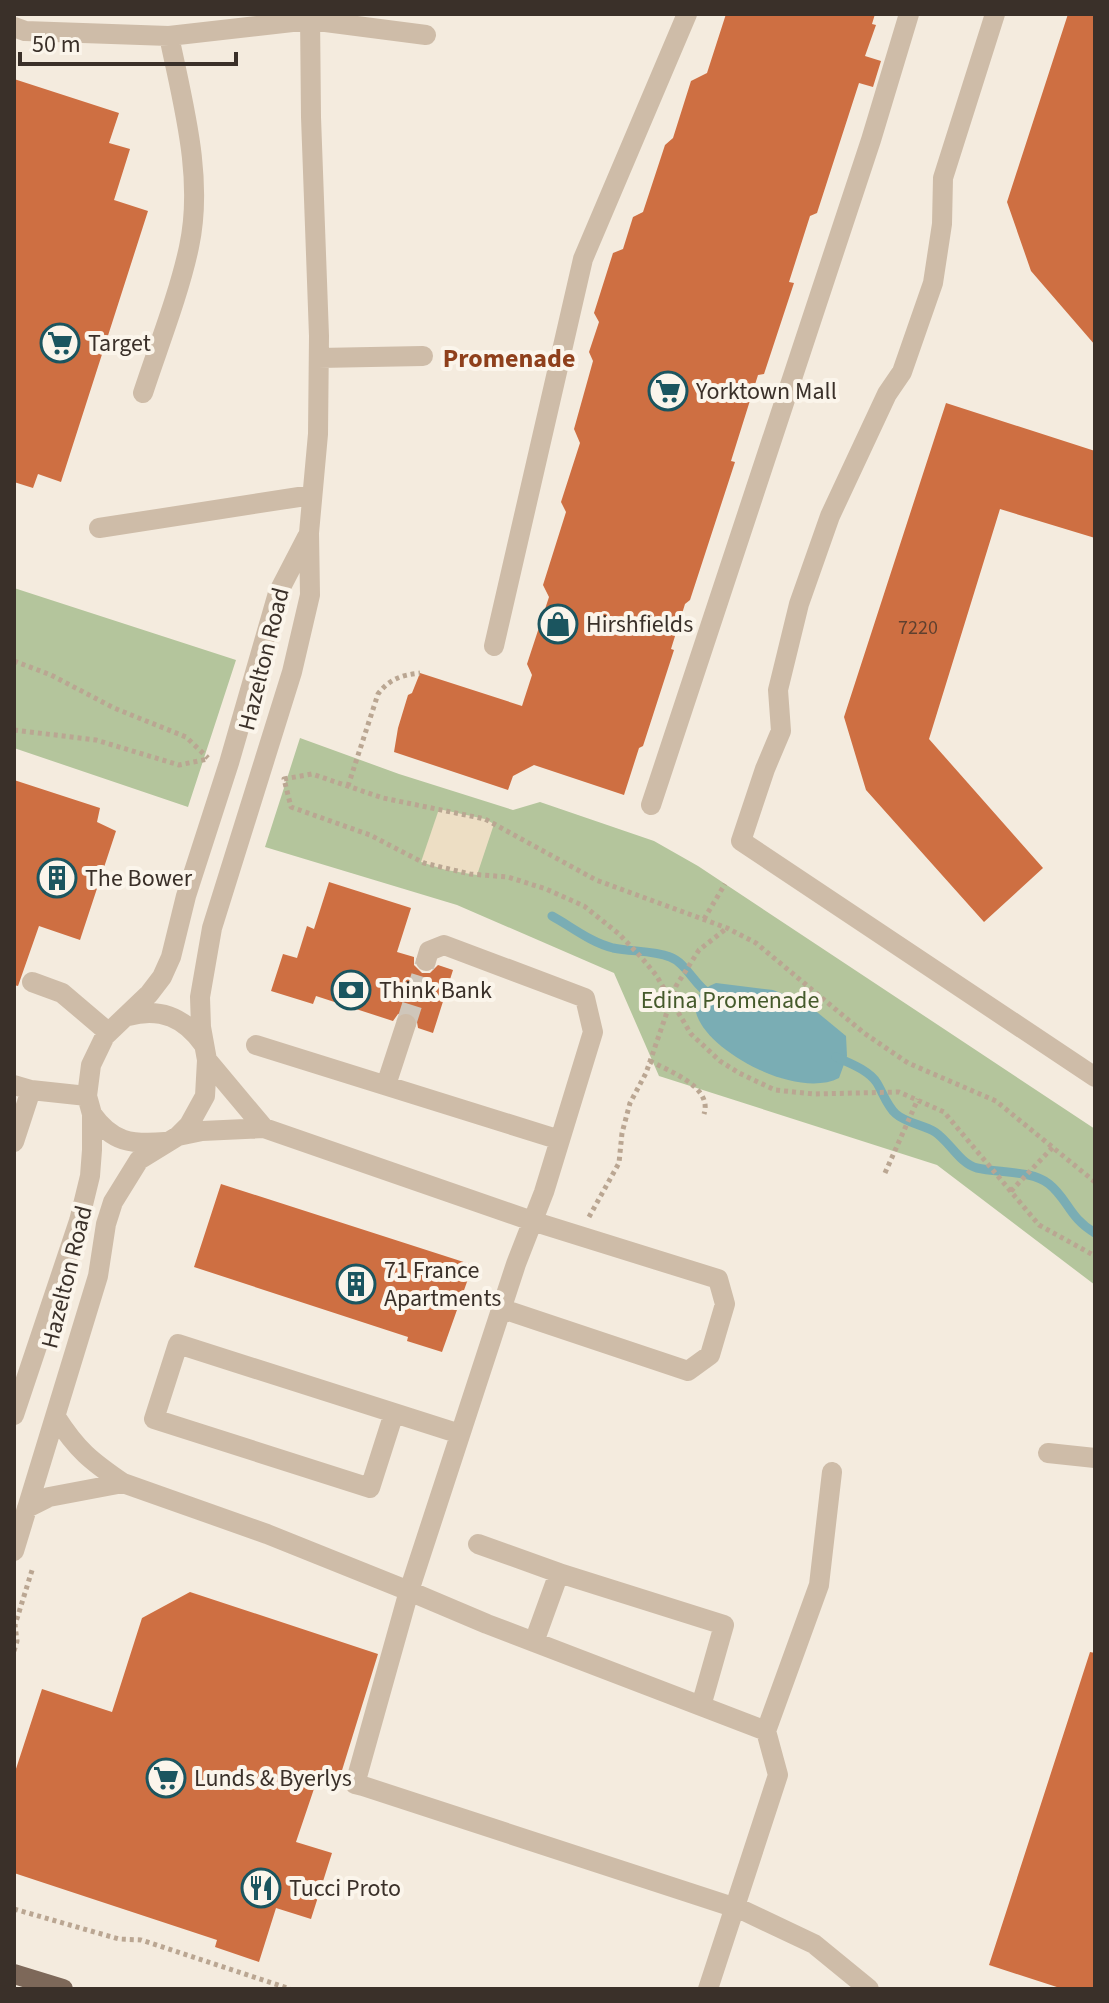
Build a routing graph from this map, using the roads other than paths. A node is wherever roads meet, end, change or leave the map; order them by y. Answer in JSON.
{"nodes":[{"id":1,"x":687,"y":14,"type":"edge"},
{"id":2,"x":909,"y":14,"type":"edge"},
{"id":3,"x":995,"y":14,"type":"edge"},
{"id":4,"x":310,"y":17,"type":"edge"},
{"id":5,"x":14,"y":27,"type":"edge"},
{"id":6,"x":426,"y":35,"type":"dead end"},
{"id":7,"x":169,"y":36,"type":"junction"},
{"id":8,"x":423,"y":356,"type":"dead end"},
{"id":9,"x":319,"y":358,"type":"junction"},
{"id":10,"x":143,"y":393,"type":"dead end"},
{"id":11,"x":312,"y":495,"type":"junction"},
{"id":12,"x":99,"y":528,"type":"dead end"},
{"id":13,"x":309,"y":533,"type":"junction"},
{"id":14,"x":494,"y":646,"type":"dead end"},
{"id":15,"x":651,"y":805,"type":"dead end"},
{"id":16,"x":426,"y":961,"type":"dead end"},
{"id":17,"x":32,"y":982,"type":"dead end"},
{"id":18,"x":128,"y":1016,"type":"junction"},
{"id":19,"x":406,"y":1024,"type":"tunnel mouth"},
{"id":20,"x":108,"y":1032,"type":"junction"},
{"id":21,"x":256,"y":1045,"type":"dead end"},
{"id":22,"x":205,"y":1053,"type":"junction"},
{"id":23,"x":1095,"y":1077,"type":"edge"},
{"id":24,"x":386,"y":1085,"type":"junction"},
{"id":25,"x":23,"y":1087,"type":"edge"},
{"id":26,"x":90,"y":1105,"type":"junction"},
{"id":27,"x":264,"y":1128,"type":"junction"},
{"id":28,"x":172,"y":1139,"type":"junction"},
{"id":29,"x":560,"y":1140,"type":"junction"},
{"id":30,"x":14,"y":1142,"type":"edge"},
{"id":31,"x":532,"y":1221,"type":"junction"},
{"id":32,"x":503,"y":1309,"type":"junction"},
{"id":33,"x":394,"y":1413,"type":"junction"},
{"id":34,"x":14,"y":1415,"type":"edge"},
{"id":35,"x":56,"y":1417,"type":"junction"},
{"id":36,"x":460,"y":1434,"type":"junction"},
{"id":37,"x":1048,"y":1453,"type":"dead end"},
{"id":38,"x":1095,"y":1458,"type":"edge"},
{"id":39,"x":832,"y":1472,"type":"dead end"},
{"id":40,"x":123,"y":1483,"type":"junction"},
{"id":41,"x":27,"y":1508,"type":"junction"},
{"id":42,"x":478,"y":1544,"type":"dead end"},
{"id":43,"x":14,"y":1551,"type":"edge"},
{"id":44,"x":559,"y":1573,"type":"junction"},
{"id":45,"x":409,"y":1591,"type":"junction"},
{"id":46,"x":534,"y":1642,"type":"junction"},
{"id":47,"x":701,"y":1706,"type":"junction"},
{"id":48,"x":766,"y":1731,"type":"junction"},
{"id":49,"x":733,"y":1907,"type":"junction"},
{"id":50,"x":14,"y":1974,"type":"edge"},
{"id":51,"x":63,"y":1989,"type":"edge"},
{"id":52,"x":708,"y":1989,"type":"edge"},
{"id":53,"x":869,"y":1989,"type":"edge"}],
"edges":[{"from":1,"to":14,"type":"street"},
{"from":2,"to":15,"type":"street"},
{"from":3,"to":23,"type":"street"},
{"from":4,"to":6,"type":"street"},
{"from":4,"to":7,"type":"street"},
{"from":4,"to":9,"type":"street","name":"Hazelton Road"},
{"from":5,"to":7,"type":"street"},
{"from":7,"to":10,"type":"street"},
{"from":8,"to":9,"type":"street"},
{"from":9,"to":11,"type":"street","name":"Hazelton Road"},
{"from":11,"to":12,"type":"street"},
{"from":11,"to":13,"type":"street","name":"Hazelton Road"},
{"from":13,"to":18,"type":"street","name":"Hazelton Road"},
{"from":13,"to":22,"type":"street","name":"Hazelton Road"},
{"from":16,"to":29,"type":"street"},
{"from":17,"to":20,"type":"street"},
{"from":18,"to":20,"type":"street","name":"Hazelton Road"},
{"from":18,"to":22,"type":"street"},
{"from":19,"to":24,"type":"street"},
{"from":20,"to":26,"type":"street","name":"Hazelton Road"},
{"from":21,"to":24,"type":"street"},
{"from":22,"to":27,"type":"street"},
{"from":22,"to":28,"type":"street","name":"Hazelton Road"},
{"from":24,"to":29,"type":"street"},
{"from":25,"to":26,"type":"street"},
{"from":25,"to":30,"type":"street"},
{"from":26,"to":28,"type":"street"},
{"from":26,"to":34,"type":"street","name":"Hazelton Road"},
{"from":27,"to":28,"type":"street"},
{"from":27,"to":31,"type":"street"},
{"from":28,"to":35,"type":"street","name":"Hazelton Road"},
{"from":29,"to":31,"type":"street"},
{"from":31,"to":32,"type":"street"},
{"from":31,"to":32,"type":"street"},
{"from":32,"to":36,"type":"street"},
{"from":33,"to":33,"type":"street"},
{"from":33,"to":36,"type":"street"},
{"from":35,"to":40,"type":"street"},
{"from":35,"to":41,"type":"street","name":"Hazelton Road"},
{"from":36,"to":45,"type":"street"},
{"from":37,"to":38,"type":"street"},
{"from":39,"to":48,"type":"street"},
{"from":40,"to":41,"type":"street"},
{"from":40,"to":45,"type":"street"},
{"from":41,"to":43,"type":"street","name":"Hazelton Road"},
{"from":42,"to":44,"type":"street"},
{"from":44,"to":46,"type":"street"},
{"from":44,"to":47,"type":"street"},
{"from":45,"to":46,"type":"street"},
{"from":45,"to":49,"type":"street"},
{"from":46,"to":47,"type":"street"},
{"from":47,"to":48,"type":"street"},
{"from":48,"to":49,"type":"street"},
{"from":49,"to":52,"type":"street"},
{"from":49,"to":53,"type":"street"},
{"from":50,"to":51,"type":"main road"}]}
